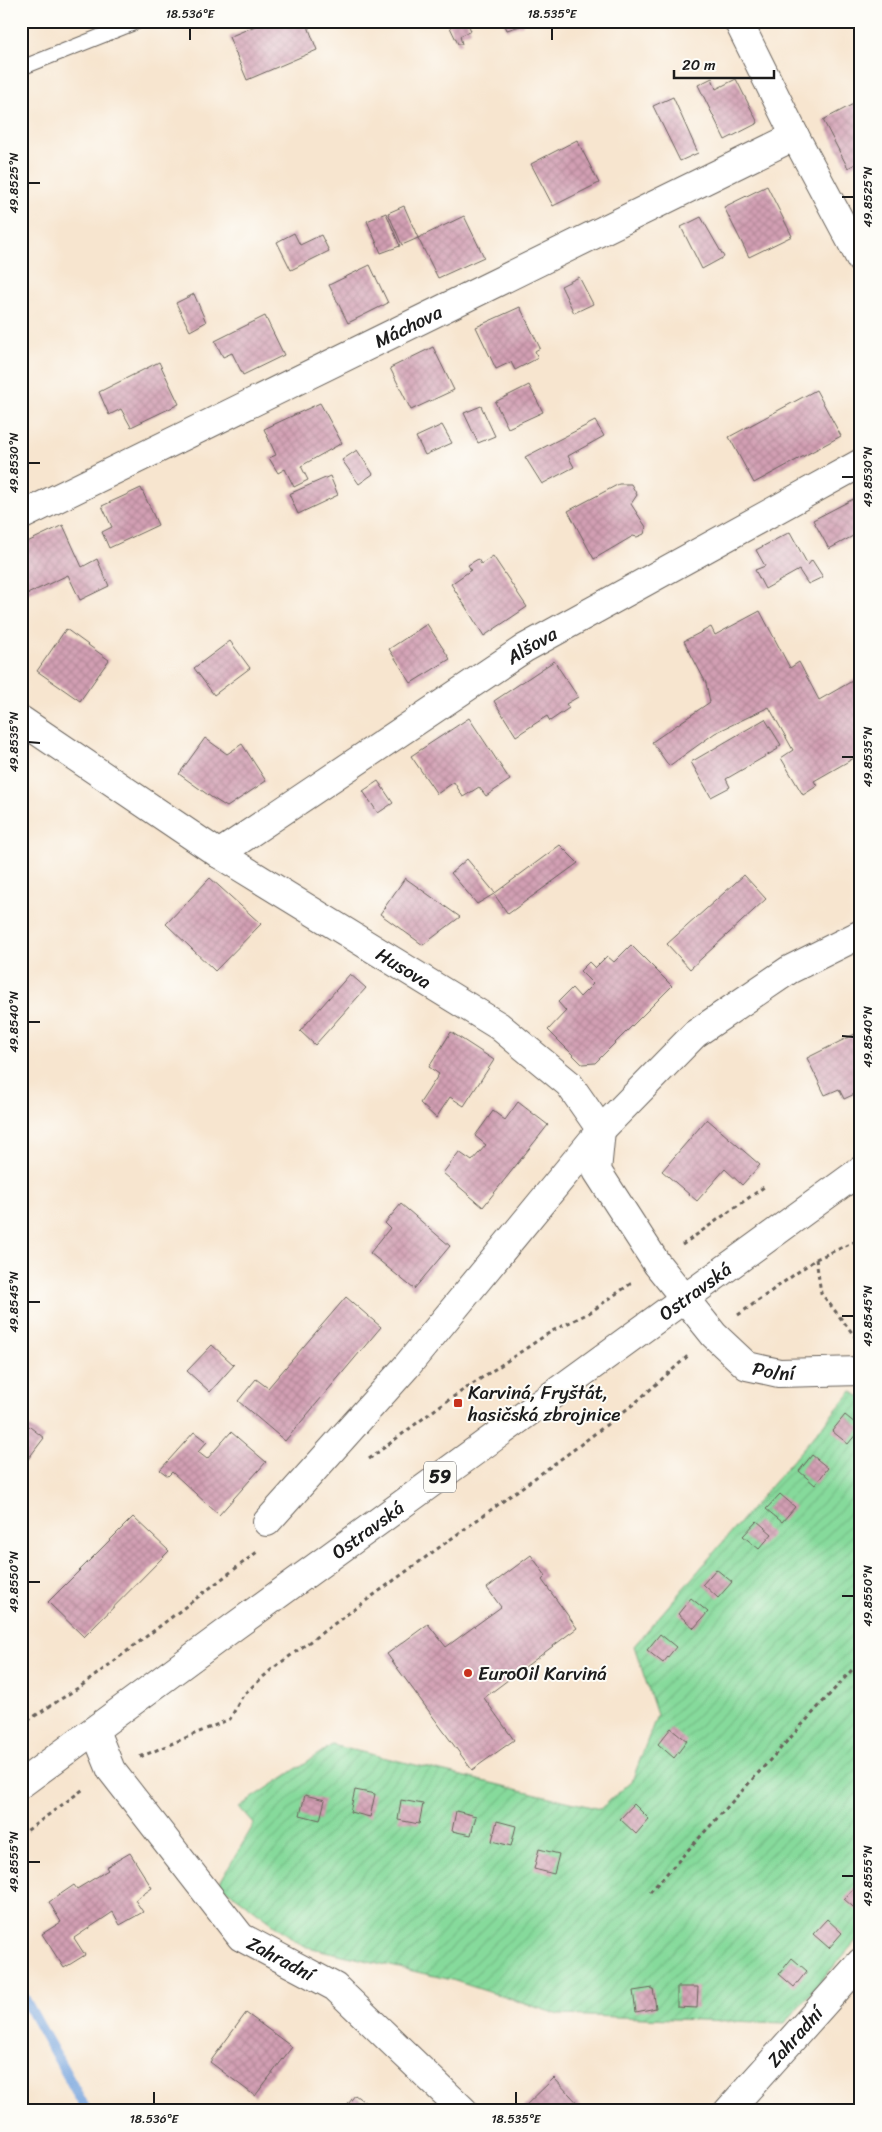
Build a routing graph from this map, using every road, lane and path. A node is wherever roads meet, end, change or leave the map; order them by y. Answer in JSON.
{"nodes":[{"id":1,"x":139,"y":21,"type":"edge"},
{"id":2,"x":738,"y":21,"type":"edge"},
{"id":3,"x":21,"y":68,"type":"edge"},
{"id":4,"x":795,"y":136,"type":"junction"},
{"id":5,"x":861,"y":260,"type":"edge"},
{"id":6,"x":861,"y":463,"type":"edge"},
{"id":7,"x":21,"y":516,"type":"edge"},
{"id":8,"x":21,"y":720,"type":"edge"},
{"id":9,"x":219,"y":854,"type":"junction"},
{"id":10,"x":861,"y":934,"type":"edge"},
{"id":11,"x":600,"y":1130,"type":"junction"},
{"id":12,"x":861,"y":1170,"type":"edge"},
{"id":13,"x":764,"y":1187,"type":"dead end"},
{"id":14,"x":861,"y":1239,"type":"edge"},
{"id":15,"x":816,"y":1259,"type":"junction"},
{"id":16,"x":657,"y":1264,"type":"junction"},
{"id":17,"x":686,"y":1300,"type":"junction"},
{"id":18,"x":714,"y":1335,"type":"junction"},
{"id":19,"x":861,"y":1344,"type":"edge"},
{"id":20,"x":861,"y":1371,"type":"edge"},
{"id":21,"x":267,"y":1522,"type":"dead end"},
{"id":22,"x":861,"y":1660,"type":"edge"},
{"id":23,"x":95,"y":1731,"type":"junction"},
{"id":24,"x":111,"y":1770,"type":"junction"},
{"id":25,"x":21,"y":1784,"type":"edge"},
{"id":26,"x":21,"y":1835,"type":"edge"},
{"id":27,"x":650,"y":1892,"type":"dead end"},
{"id":28,"x":861,"y":1962,"type":"edge"},
{"id":29,"x":464,"y":2111,"type":"edge"},
{"id":30,"x":728,"y":2111,"type":"edge"}],
"edges":[{"from":1,"to":3,"type":"lane"},
{"from":2,"to":4,"type":"street"},
{"from":4,"to":5,"type":"street"},
{"from":4,"to":7,"type":"street","name":"Máchova"},
{"from":6,"to":9,"type":"street","name":"Alšova"},
{"from":8,"to":9,"type":"street","name":"Husova"},
{"from":9,"to":11,"type":"street","name":"Husova"},
{"from":10,"to":11,"type":"street"},
{"from":11,"to":16,"type":"street"},
{"from":11,"to":21,"type":"street"},
{"from":12,"to":17,"type":"street","name":"Ostravská","number":"59"},
{"from":13,"to":16,"type":"path"},
{"from":14,"to":15,"type":"path"},
{"from":15,"to":18,"type":"path"},
{"from":15,"to":19,"type":"path"},
{"from":16,"to":17,"type":"street"},
{"from":17,"to":18,"type":"street","name":"Polní"},
{"from":17,"to":23,"type":"street","name":"Ostravská","number":"59"},
{"from":18,"to":20,"type":"street","name":"Polní"},
{"from":18,"to":24,"type":"path"},
{"from":22,"to":27,"type":"path"},
{"from":23,"to":24,"type":"street","name":"Zahradní"},
{"from":23,"to":25,"type":"street","name":"Ostravská","number":"59"},
{"from":24,"to":26,"type":"path"},
{"from":24,"to":29,"type":"street","name":"Zahradní"},
{"from":28,"to":30,"type":"street","name":"Zahradní"}]}
